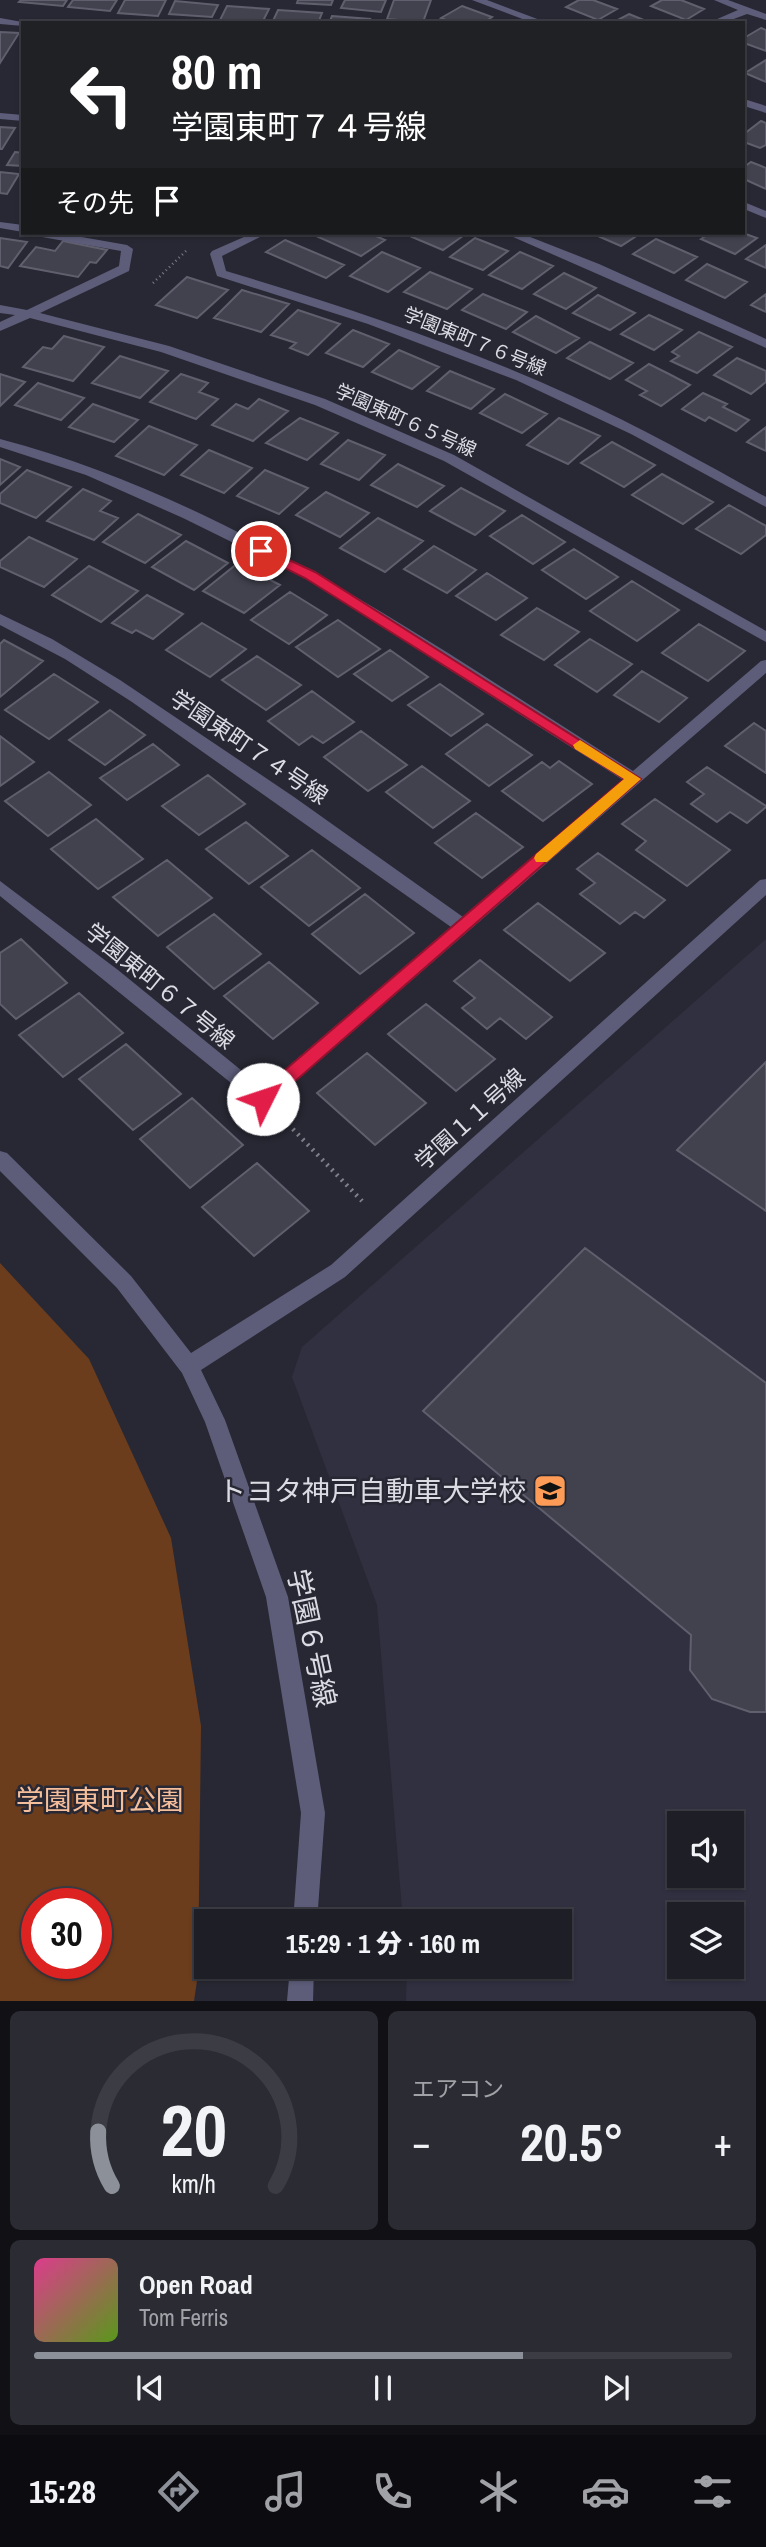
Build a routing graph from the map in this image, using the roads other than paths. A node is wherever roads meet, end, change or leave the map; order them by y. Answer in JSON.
{"nodes":[{"id":1,"x":477,"y":0,"type":"edge"},
{"id":2,"x":719,"y":0,"type":"edge"},
{"id":3,"x":747,"y":10,"type":"junction"},
{"id":4,"x":766,"y":17,"type":"edge"},
{"id":5,"x":0,"y":21,"type":"edge"},
{"id":6,"x":536,"y":21,"type":"edge"},
{"id":7,"x":718,"y":21,"type":"edge"},
{"id":8,"x":21,"y":23,"type":"edge"},
{"id":9,"x":745,"y":102,"type":"edge"},
{"id":10,"x":766,"y":110,"type":"edge"},
{"id":11,"x":0,"y":116,"type":"edge"},
{"id":12,"x":21,"y":118,"type":"edge"},
{"id":13,"x":745,"y":205,"type":"edge"},
{"id":14,"x":766,"y":215,"type":"edge"},
{"id":15,"x":0,"y":225,"type":"edge"},
{"id":16,"x":21,"y":229,"type":"edge"},
{"id":17,"x":53,"y":235,"type":"edge"},
{"id":18,"x":258,"y":235,"type":"edge"},
{"id":19,"x":515,"y":235,"type":"edge"},
{"id":20,"x":0,"y":309,"type":"edge"},
{"id":21,"x":30,"y":314,"type":"junction"},
{"id":22,"x":0,"y":327,"type":"edge"},
{"id":23,"x":766,"y":344,"type":"edge"},
{"id":24,"x":0,"y":443,"type":"edge"},
{"id":25,"x":766,"y":503,"type":"edge"},
{"id":26,"x":0,"y":619,"type":"edge"},
{"id":27,"x":766,"y":637,"type":"edge"},
{"id":28,"x":766,"y":665,"type":"edge"},
{"id":29,"x":634,"y":779,"type":"junction"},
{"id":30,"x":766,"y":885,"type":"edge"},
{"id":31,"x":0,"y":887,"type":"edge"},
{"id":32,"x":463,"y":926,"type":"junction"},
{"id":33,"x":0,"y":1159,"type":"edge"},
{"id":34,"x":189,"y":1366,"type":"junction"},
{"id":35,"x":306,"y":1909,"type":"edge"},
{"id":36,"x":301,"y":1979,"type":"edge"},
{"id":37,"x":300,"y":2001,"type":"edge"}],
"edges":[{"from":1,"to":6,"type":"street"},
{"from":2,"to":3,"type":"street"},
{"from":3,"to":4,"type":"street"},
{"from":3,"to":7,"type":"street"},
{"from":5,"to":8,"type":"street"},
{"from":9,"to":10,"type":"street"},
{"from":11,"to":12,"type":"street"},
{"from":13,"to":14,"type":"street"},
{"from":15,"to":16,"type":"street"},
{"from":17,"to":21,"type":"street"},
{"from":18,"to":25,"type":"street","name":"学園東町７６号線"},
{"from":19,"to":23,"type":"street"},
{"from":20,"to":21,"type":"street","name":"学園東町６５号線"},
{"from":21,"to":22,"type":"street"},
{"from":21,"to":27,"type":"street","name":"学園東町６５号線"},
{"from":24,"to":29,"type":"street"},
{"from":26,"to":32,"type":"street","name":"学園東町７４号線"},
{"from":28,"to":29,"type":"street"},
{"from":29,"to":32,"type":"street"},
{"from":30,"to":34,"type":"street","name":"学園１１号線"},
{"from":31,"to":32,"type":"street","name":"学園東町６７号線"},
{"from":33,"to":34,"type":"street","name":"学園６号線"},
{"from":34,"to":35,"type":"street","name":"学園６号線"},
{"from":36,"to":37,"type":"street"}]}
